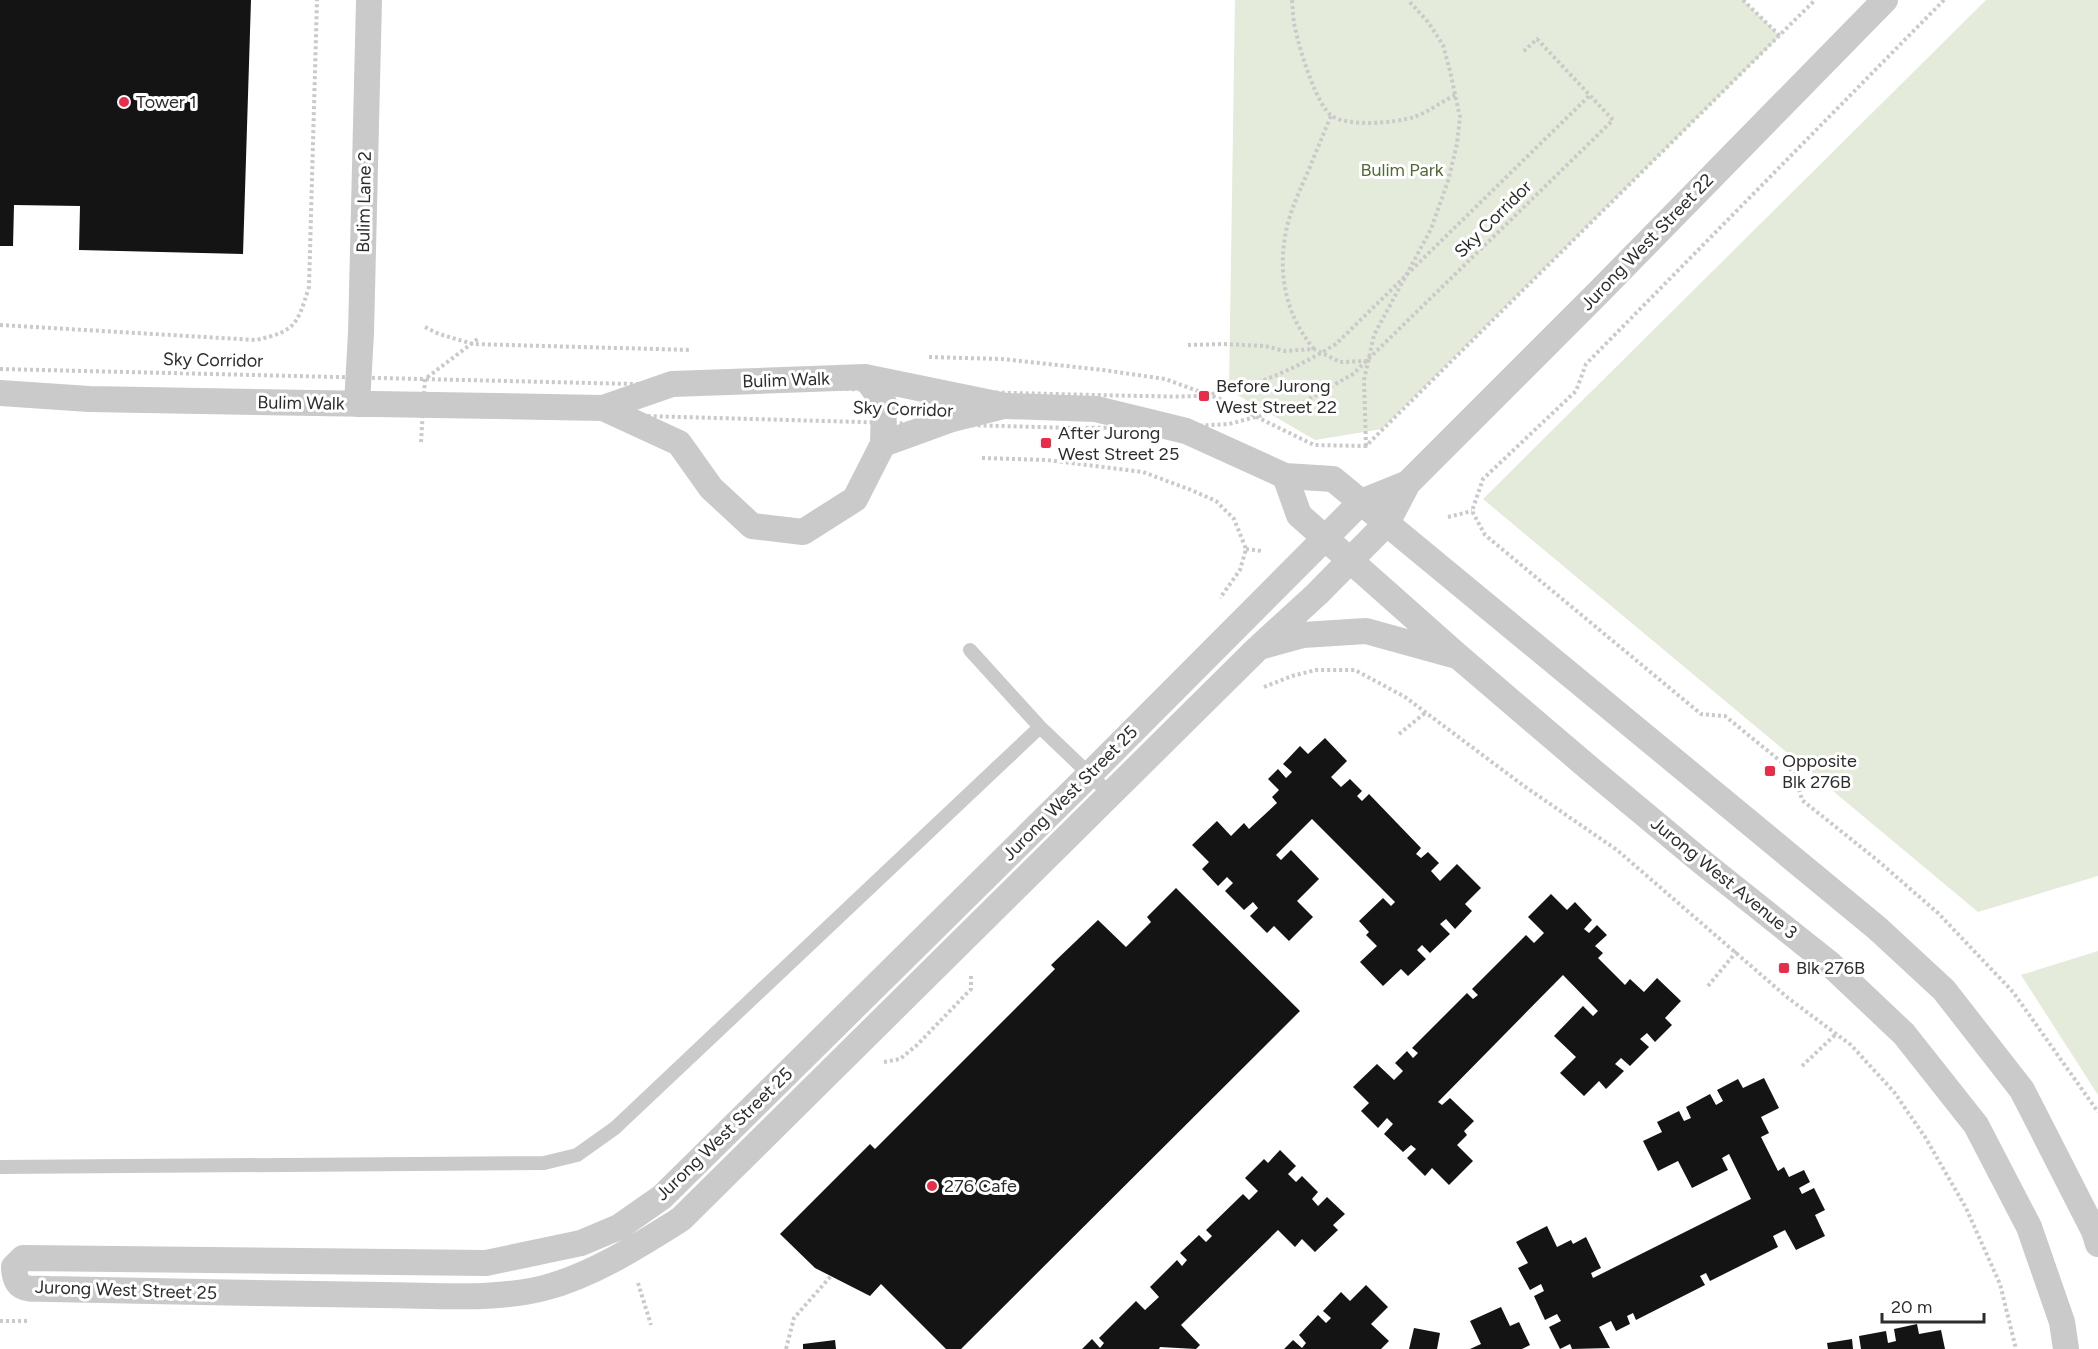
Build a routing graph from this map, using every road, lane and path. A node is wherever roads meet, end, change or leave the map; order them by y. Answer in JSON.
{"nodes":[{"id":1,"x":317,"y":0,"type":"edge"},
{"id":2,"x":369,"y":0,"type":"edge"},
{"id":3,"x":1292,"y":0,"type":"edge"},
{"id":4,"x":1408,"y":0,"type":"edge"},
{"id":5,"x":1743,"y":0,"type":"edge"},
{"id":6,"x":1815,"y":0,"type":"edge"},
{"id":7,"x":1884,"y":0,"type":"edge"},
{"id":8,"x":1944,"y":0,"type":"edge"},
{"id":9,"x":1779,"y":36,"type":"junction"},
{"id":10,"x":1522,"y":53,"type":"dead end"},
{"id":11,"x":1590,"y":94,"type":"junction"},
{"id":12,"x":1455,"y":95,"type":"junction"},
{"id":13,"x":1331,"y":116,"type":"junction"},
{"id":14,"x":0,"y":325,"type":"edge"},
{"id":15,"x":479,"y":338,"type":"dead end"},
{"id":16,"x":1188,"y":345,"type":"dead end"},
{"id":17,"x":1314,"y":349,"type":"junction"},
{"id":18,"x":1368,"y":361,"type":"junction"},
{"id":19,"x":0,"y":369,"type":"edge"},
{"id":20,"x":865,"y":377,"type":"junction"},
{"id":21,"x":425,"y":379,"type":"junction"},
{"id":22,"x":0,"y":393,"type":"edge"},
{"id":23,"x":0,"y":398,"type":"edge"},
{"id":24,"x":357,"y":404,"type":"junction"},
{"id":25,"x":1006,"y":406,"type":"junction"},
{"id":26,"x":603,"y":408,"type":"junction"},
{"id":27,"x":423,"y":410,"type":"junction"},
{"id":28,"x":421,"y":442,"type":"dead end"},
{"id":29,"x":883,"y":444,"type":"junction"},
{"id":30,"x":982,"y":458,"type":"dead end"},
{"id":31,"x":1284,"y":476,"type":"junction"},
{"id":32,"x":1408,"y":483,"type":"junction"},
{"id":33,"x":1361,"y":502,"type":"junction"},
{"id":34,"x":1472,"y":511,"type":"junction"},
{"id":35,"x":1448,"y":518,"type":"dead end"},
{"id":36,"x":1387,"y":524,"type":"junction"},
{"id":37,"x":1324,"y":537,"type":"junction"},
{"id":38,"x":1246,"y":549,"type":"junction"},
{"id":39,"x":1262,"y":551,"type":"dead end"},
{"id":40,"x":1351,"y":560,"type":"junction"},
{"id":41,"x":1216,"y":603,"type":"dead end"},
{"id":42,"x":1258,"y":648,"type":"junction"},
{"id":43,"x":970,"y":650,"type":"dead end"},
{"id":44,"x":1459,"y":657,"type":"junction"},
{"id":45,"x":1261,"y":690,"type":"dead end"},
{"id":46,"x":1425,"y":713,"type":"junction"},
{"id":47,"x":1040,"y":727,"type":"junction"},
{"id":48,"x":1399,"y":734,"type":"dead end"},
{"id":49,"x":1089,"y":774,"type":"junction"},
{"id":50,"x":1111,"y":795,"type":"junction"},
{"id":51,"x":1737,"y":951,"type":"junction"},
{"id":52,"x":971,"y":973,"type":"dead end"},
{"id":53,"x":1708,"y":986,"type":"dead end"},
{"id":54,"x":1837,"y":1033,"type":"junction"},
{"id":55,"x":881,"y":1062,"type":"dead end"},
{"id":56,"x":1802,"y":1066,"type":"dead end"},
{"id":57,"x":2098,"y":1112,"type":"edge"},
{"id":58,"x":0,"y":1167,"type":"edge"},
{"id":59,"x":2098,"y":1244,"type":"edge"},
{"id":60,"x":831,"y":1276,"type":"dead end"},
{"id":61,"x":647,"y":1277,"type":"dead end"},
{"id":62,"x":638,"y":1283,"type":"junction"},
{"id":63,"x":627,"y":1287,"type":"dead end"},
{"id":64,"x":0,"y":1321,"type":"edge"},
{"id":65,"x":31,"y":1321,"type":"dead end"},
{"id":66,"x":651,"y":1325,"type":"dead end"},
{"id":67,"x":786,"y":1349,"type":"edge"},
{"id":68,"x":2016,"y":1349,"type":"edge"},
{"id":69,"x":2066,"y":1349,"type":"edge"}],
"edges":[{"from":1,"to":14,"type":"path"},
{"from":2,"to":24,"type":"street","name":"Bulim Lane 2"},
{"from":3,"to":13,"type":"path"},
{"from":4,"to":12,"type":"path"},
{"from":5,"to":9,"type":"path"},
{"from":6,"to":9,"type":"path"},
{"from":7,"to":32,"type":"street","name":"Jurong West Street 22"},
{"from":8,"to":34,"type":"path"},
{"from":9,"to":18,"type":"path"},
{"from":10,"to":11,"type":"path","name":"Sky Corridor","bridge":true},
{"from":11,"to":21,"type":"path","name":"Sky Corridor","bridge":true},
{"from":11,"to":27,"type":"path","name":"Sky Corridor","bridge":true},
{"from":12,"to":13,"type":"path"},
{"from":12,"to":18,"type":"path"},
{"from":13,"to":17,"type":"path"},
{"from":15,"to":21,"type":"path","bridge":true},
{"from":16,"to":17,"type":"path"},
{"from":17,"to":18,"type":"path"},
{"from":19,"to":21,"type":"path","name":"Sky Corridor","bridge":true},
{"from":20,"to":25,"type":"street","name":"Bulim Walk"},
{"from":20,"to":26,"type":"street","name":"Bulim Walk"},
{"from":20,"to":29,"type":"street","name":"Bulim Walk"},
{"from":21,"to":27,"type":"path","bridge":true},
{"from":22,"to":24,"type":"street","name":"Bulim Walk"},
{"from":23,"to":27,"type":"path","name":"Sky Corridor","bridge":true},
{"from":24,"to":26,"type":"street","name":"Bulim Walk"},
{"from":25,"to":29,"type":"street","name":"Bulim Walk"},
{"from":25,"to":31,"type":"street","name":"Bulim Walk"},
{"from":26,"to":29,"type":"street","name":"Bulim Walk"},
{"from":27,"to":28,"type":"path","bridge":true},
{"from":30,"to":38,"type":"path"},
{"from":31,"to":33,"type":"street","name":"Bulim Walk"},
{"from":31,"to":37,"type":"street"},
{"from":32,"to":33,"type":"street","name":"Jurong West Street 22"},
{"from":32,"to":36,"type":"street","name":"Jurong West Street 22"},
{"from":33,"to":36,"type":"street"},
{"from":33,"to":37,"type":"street","name":"Jurong West Street 25"},
{"from":34,"to":35,"type":"path"},
{"from":34,"to":57,"type":"path"},
{"from":36,"to":40,"type":"street","name":"Jurong West Street 25"},
{"from":36,"to":59,"type":"street"},
{"from":37,"to":40,"type":"street","name":"Jurong West Avenue 3"},
{"from":37,"to":49,"type":"street","name":"Jurong West Street 25"},
{"from":38,"to":39,"type":"path"},
{"from":38,"to":41,"type":"path"},
{"from":40,"to":42,"type":"street","name":"Jurong West Street 25"},
{"from":40,"to":44,"type":"street","name":"Jurong West Avenue 3"},
{"from":42,"to":44,"type":"street"},
{"from":42,"to":50,"type":"street","name":"Jurong West Street 25"},
{"from":43,"to":47,"type":"lane"},
{"from":44,"to":69,"type":"street","name":"Jurong West Avenue 3"},
{"from":45,"to":46,"type":"path"},
{"from":46,"to":48,"type":"path"},
{"from":46,"to":51,"type":"path"},
{"from":47,"to":49,"type":"lane"},
{"from":47,"to":58,"type":"lane"},
{"from":49,"to":50,"type":"lane"},
{"from":49,"to":50,"type":"street","name":"Jurong West Street 25"},
{"from":51,"to":53,"type":"path"},
{"from":51,"to":54,"type":"path"},
{"from":52,"to":55,"type":"path"},
{"from":54,"to":56,"type":"path"},
{"from":54,"to":68,"type":"path"},
{"from":60,"to":67,"type":"path"},
{"from":61,"to":62,"type":"path"},
{"from":62,"to":63,"type":"path"},
{"from":62,"to":66,"type":"path"},
{"from":64,"to":65,"type":"path"}]}
